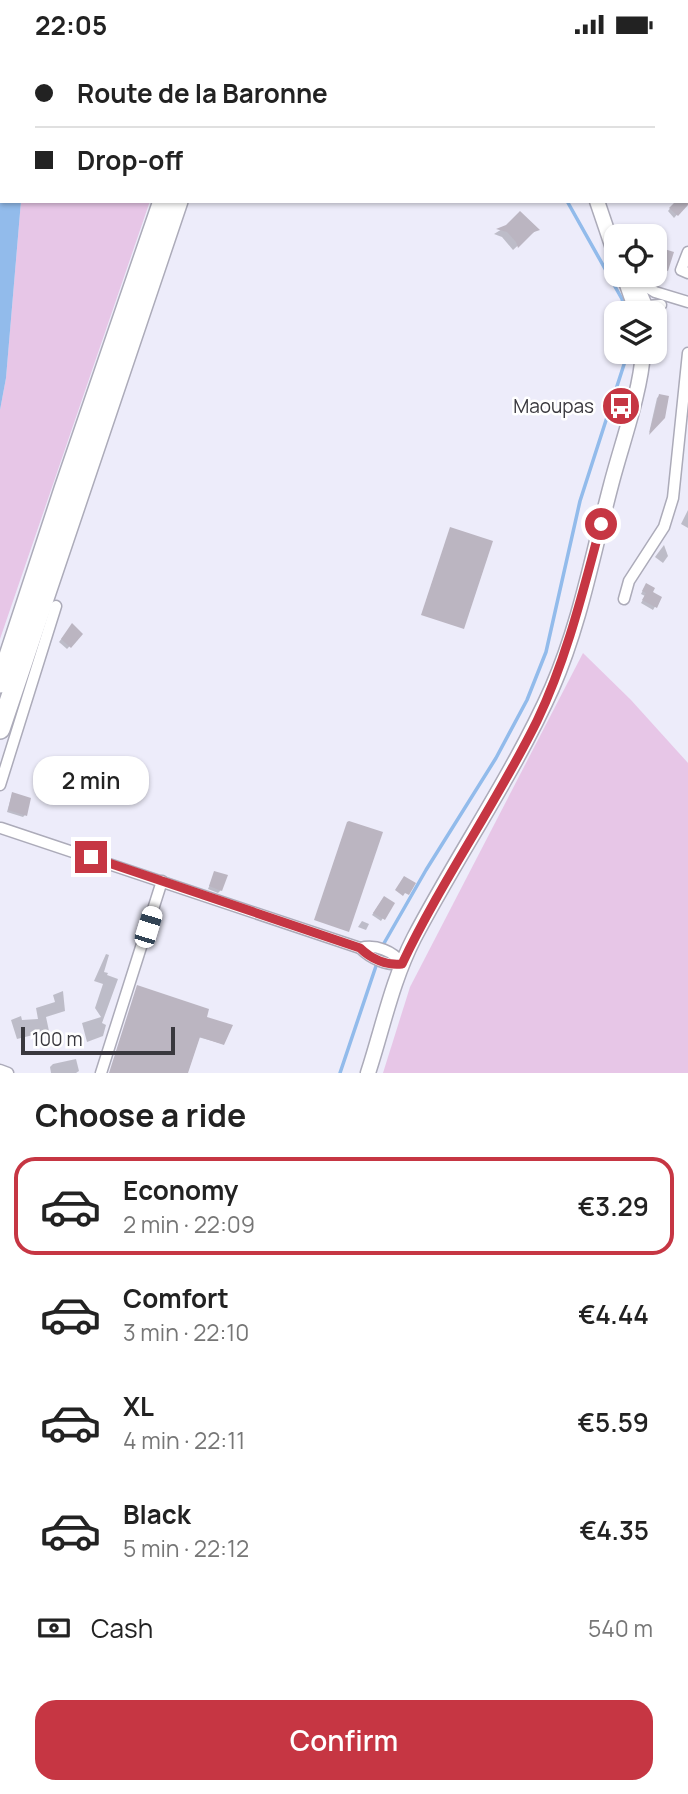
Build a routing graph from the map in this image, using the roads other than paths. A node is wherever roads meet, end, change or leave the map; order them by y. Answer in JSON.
{"nodes":[{"id":1,"x":162,"y":203,"type":"edge"},
{"id":2,"x":177,"y":203,"type":"edge"},
{"id":3,"x":598,"y":203,"type":"edge"},
{"id":4,"x":606,"y":224,"type":"edge"},
{"id":5,"x":688,"y":253,"type":"edge"},
{"id":6,"x":688,"y":272,"type":"edge"},
{"id":7,"x":688,"y":353,"type":"edge"},
{"id":8,"x":642,"y":364,"type":"edge"},
{"id":9,"x":624,"y":599,"type":"dead end"},
{"id":10,"x":56,"y":606,"type":"dead end"},
{"id":11,"x":0,"y":683,"type":"edge"},
{"id":12,"x":0,"y":729,"type":"edge"},
{"id":13,"x":0,"y":785,"type":"edge"},
{"id":14,"x":1,"y":828,"type":"edge"},
{"id":15,"x":162,"y":881,"type":"junction"},
{"id":16,"x":402,"y":964,"type":"junction"},
{"id":17,"x":0,"y":1070,"type":"edge"},
{"id":18,"x":8,"y":1073,"type":"edge"},
{"id":19,"x":101,"y":1073,"type":"edge"},
{"id":20,"x":368,"y":1073,"type":"edge"}],
"edges":[{"from":1,"to":11,"type":"highway"},
{"from":2,"to":12,"type":"highway"},
{"from":3,"to":4,"type":"main road"},
{"from":5,"to":6,"type":"street"},
{"from":7,"to":9,"type":"street"},
{"from":8,"to":16,"type":"main road"},
{"from":10,"to":13,"type":"street"},
{"from":14,"to":15,"type":"street"},
{"from":15,"to":16,"type":"street"},
{"from":15,"to":19,"type":"street"},
{"from":16,"to":20,"type":"main road"},
{"from":17,"to":18,"type":"street"}]}
